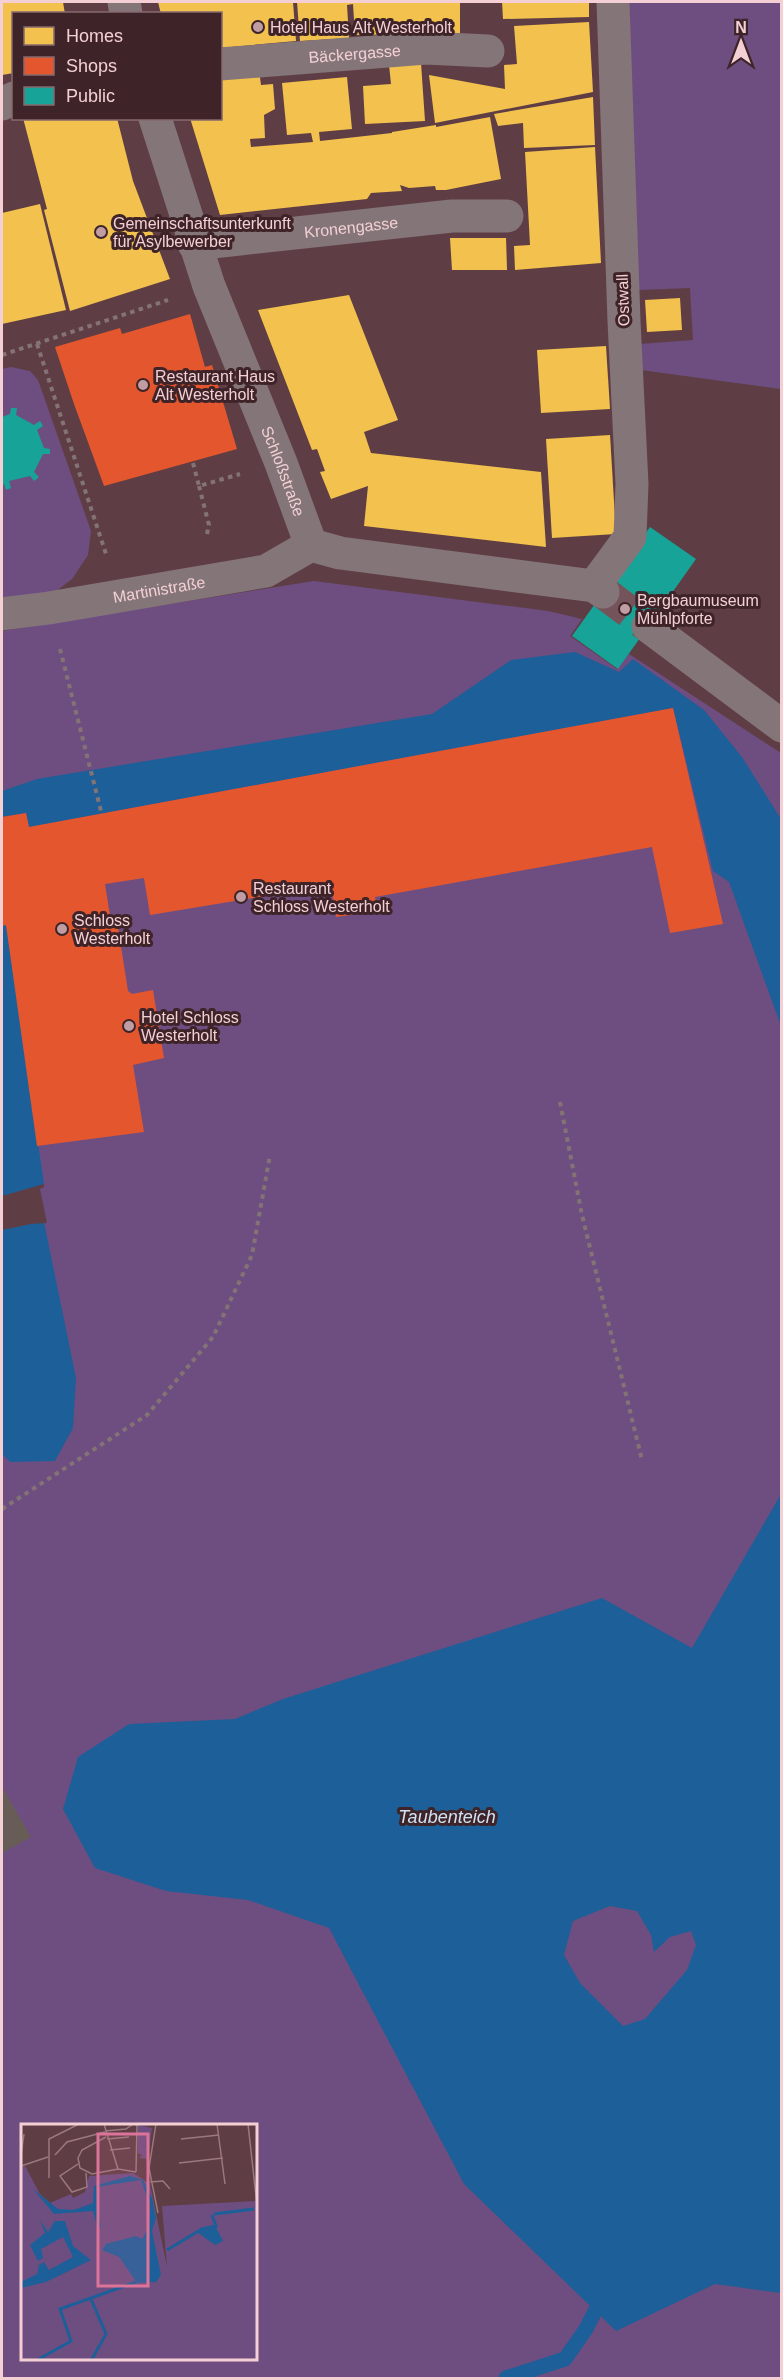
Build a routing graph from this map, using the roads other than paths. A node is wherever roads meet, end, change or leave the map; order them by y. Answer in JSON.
{"nodes":[{"id":1,"x":613,"y":2,"type":"edge"},
{"id":2,"x":488,"y":51,"type":"dead end"},
{"id":3,"x":222,"y":64,"type":"edge"},
{"id":4,"x":156,"y":120,"type":"edge"},
{"id":5,"x":507,"y":216,"type":"dead end"},
{"id":6,"x":194,"y":244,"type":"junction"},
{"id":7,"x":311,"y":545,"type":"junction"},
{"id":8,"x":2,"y":614,"type":"edge"},
{"id":9,"x":648,"y":626,"type":"tunnel mouth"},
{"id":10,"x":782,"y":726,"type":"edge"}],
"edges":[{"from":1,"to":7,"type":"street","name":"Ostwall"},
{"from":2,"to":3,"type":"street","name":"Bäckergasse"},
{"from":4,"to":6,"type":"street","name":"Schloßstraße"},
{"from":5,"to":6,"type":"street","name":"Kronengasse"},
{"from":6,"to":7,"type":"street","name":"Schloßstraße"},
{"from":7,"to":8,"type":"street","name":"Martinistraße"},
{"from":9,"to":10,"type":"street"}]}
